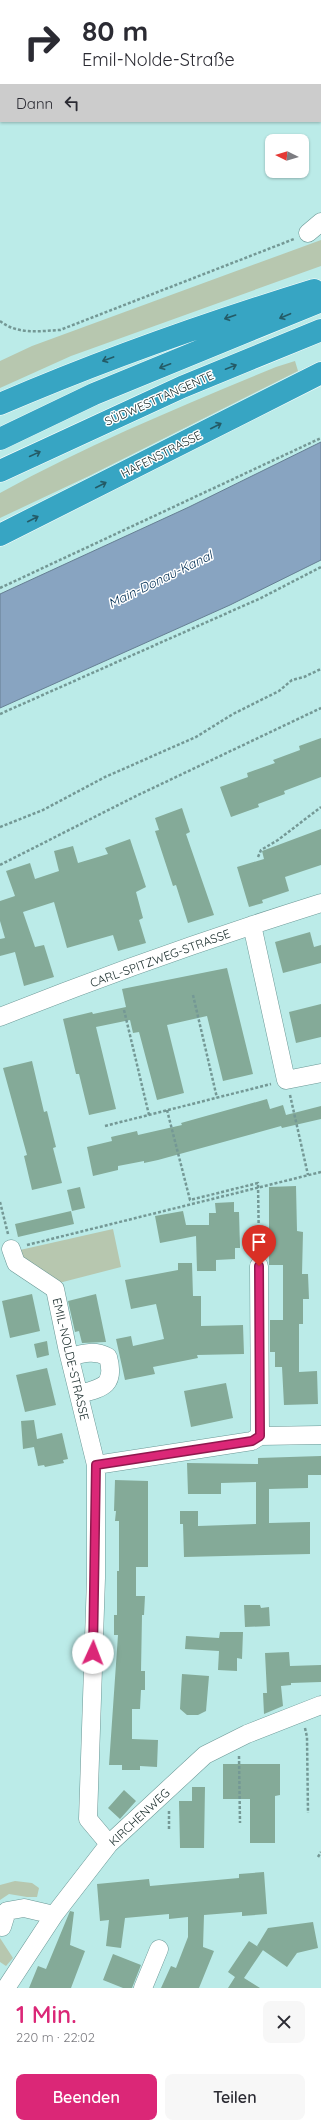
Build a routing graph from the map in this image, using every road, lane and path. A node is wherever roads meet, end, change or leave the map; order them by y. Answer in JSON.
{"nodes":[{"id":1,"x":314,"y":228,"type":"edge"},
{"id":2,"x":321,"y":288,"type":"edge"},
{"id":3,"x":321,"y":301,"type":"edge"},
{"id":4,"x":0,"y":321,"type":"edge"},
{"id":5,"x":321,"y":330,"type":"edge"},
{"id":6,"x":321,"y":373,"type":"edge"},
{"id":7,"x":0,"y":404,"type":"edge"},
{"id":8,"x":321,"y":438,"type":"edge"},
{"id":9,"x":0,"y":439,"type":"edge"},
{"id":10,"x":0,"y":471,"type":"edge"},
{"id":11,"x":0,"y":535,"type":"edge"},
{"id":12,"x":321,"y":567,"type":"edge"},
{"id":13,"x":0,"y":588,"type":"edge"},
{"id":14,"x":321,"y":669,"type":"edge"},
{"id":15,"x":321,"y":708,"type":"edge"},
{"id":16,"x":0,"y":714,"type":"edge"},
{"id":17,"x":321,"y":807,"type":"edge"},
{"id":18,"x":0,"y":827,"type":"edge"},
{"id":19,"x":258,"y":857,"type":"dead end"},
{"id":20,"x":0,"y":865,"type":"edge"},
{"id":21,"x":321,"y":903,"type":"edge"},
{"id":22,"x":252,"y":925,"type":"junction"},
{"id":23,"x":193,"y":996,"type":"dead end"},
{"id":24,"x":124,"y":1010,"type":"dead end"},
{"id":25,"x":0,"y":1017,"type":"edge"},
{"id":26,"x":321,"y":1073,"type":"edge"},
{"id":27,"x":286,"y":1080,"type":"junction"},
{"id":28,"x":217,"y":1098,"type":"junction"},
{"id":29,"x":167,"y":1110,"type":"junction"},
{"id":30,"x":149,"y":1115,"type":"junction"},
{"id":31,"x":105,"y":1126,"type":"dead end"},
{"id":32,"x":321,"y":1172,"type":"edge"},
{"id":33,"x":308,"y":1175,"type":"junction"},
{"id":34,"x":258,"y":1188,"type":"junction"},
{"id":35,"x":0,"y":1202,"type":"edge"},
{"id":36,"x":12,"y":1249,"type":"junction"},
{"id":37,"x":259,"y":1266,"type":"joint"},
{"id":38,"x":70,"y":1358,"type":"junction"},
{"id":39,"x":79,"y":1394,"type":"junction"},
{"id":40,"x":321,"y":1435,"type":"edge"},
{"id":41,"x":260,"y":1436,"type":"junction"},
{"id":42,"x":96,"y":1465,"type":"junction"},
{"id":43,"x":321,"y":1705,"type":"edge"},
{"id":44,"x":302,"y":1712,"type":"junction"},
{"id":45,"x":236,"y":1739,"type":"junction"},
{"id":46,"x":308,"y":1813,"type":"dead end"},
{"id":47,"x":240,"y":1823,"type":"dead end"},
{"id":48,"x":109,"y":1844,"type":"junction"},
{"id":49,"x":321,"y":1852,"type":"edge"},
{"id":50,"x":318,"y":1857,"type":"dead end"},
{"id":51,"x":54,"y":1915,"type":"junction"},
{"id":52,"x":2,"y":1927,"type":"dead end"},
{"id":53,"x":159,"y":1949,"type":"dead end"},
{"id":54,"x":6,"y":1988,"type":"edge"},
{"id":55,"x":143,"y":1988,"type":"edge"}],
"edges":[{"from":1,"to":4,"type":"path"},
{"from":2,"to":7,"type":"highway","one_way":true},
{"from":3,"to":9,"type":"highway","one_way":true},
{"from":10,"to":5,"type":"highway","name":"SÜDWESTTANGENTE","one_way":true},
{"from":11,"to":6,"type":"highway","name":"HAFENSTRASSE","one_way":true},
{"from":8,"to":13,"type":"path"},
{"from":12,"to":16,"type":"path"},
{"from":14,"to":18,"type":"path"},
{"from":15,"to":20,"type":"path"},
{"from":17,"to":19,"type":"path"},
{"from":21,"to":22,"type":"street","name":"CARL-SPITZWEG-STRASSE"},
{"from":22,"to":25,"type":"street","name":"CARL-SPITZWEG-STRASSE"},
{"from":22,"to":27,"type":"street"},
{"from":23,"to":28,"type":"path"},
{"from":24,"to":30,"type":"path"},
{"from":26,"to":27,"type":"street"},
{"from":27,"to":28,"type":"path"},
{"from":27,"to":33,"type":"path"},
{"from":28,"to":29,"type":"path"},
{"from":29,"to":30,"type":"path"},
{"from":29,"to":34,"type":"path"},
{"from":30,"to":31,"type":"path"},
{"from":32,"to":33,"type":"path"},
{"from":33,"to":34,"type":"path"},
{"from":34,"to":36,"type":"path"},
{"from":34,"to":37,"type":"path"},
{"from":35,"to":36,"type":"path"},
{"from":36,"to":38,"type":"street","name":"EMIL-NOLDE-STRASSE"},
{"from":37,"to":41,"type":"street"},
{"from":38,"to":39,"type":"street","name":"EMIL-NOLDE-STRASSE"},
{"from":38,"to":39,"type":"street"},
{"from":39,"to":42,"type":"street","name":"EMIL-NOLDE-STRASSE"},
{"from":40,"to":41,"type":"street"},
{"from":41,"to":42,"type":"street"},
{"from":42,"to":48,"type":"street","name":"EMIL-NOLDE-STRASSE"},
{"from":43,"to":44,"type":"street","name":"KIRCHENWEG"},
{"from":44,"to":45,"type":"street","name":"KIRCHENWEG"},
{"from":44,"to":46,"type":"path"},
{"from":45,"to":47,"type":"path"},
{"from":45,"to":48,"type":"street","name":"KIRCHENWEG"},
{"from":48,"to":51,"type":"street","name":"KIRCHENWEG"},
{"from":49,"to":50,"type":"path"},
{"from":51,"to":52,"type":"street"},
{"from":51,"to":54,"type":"street","name":"KIRCHENWEG"},
{"from":53,"to":55,"type":"street"}]}
